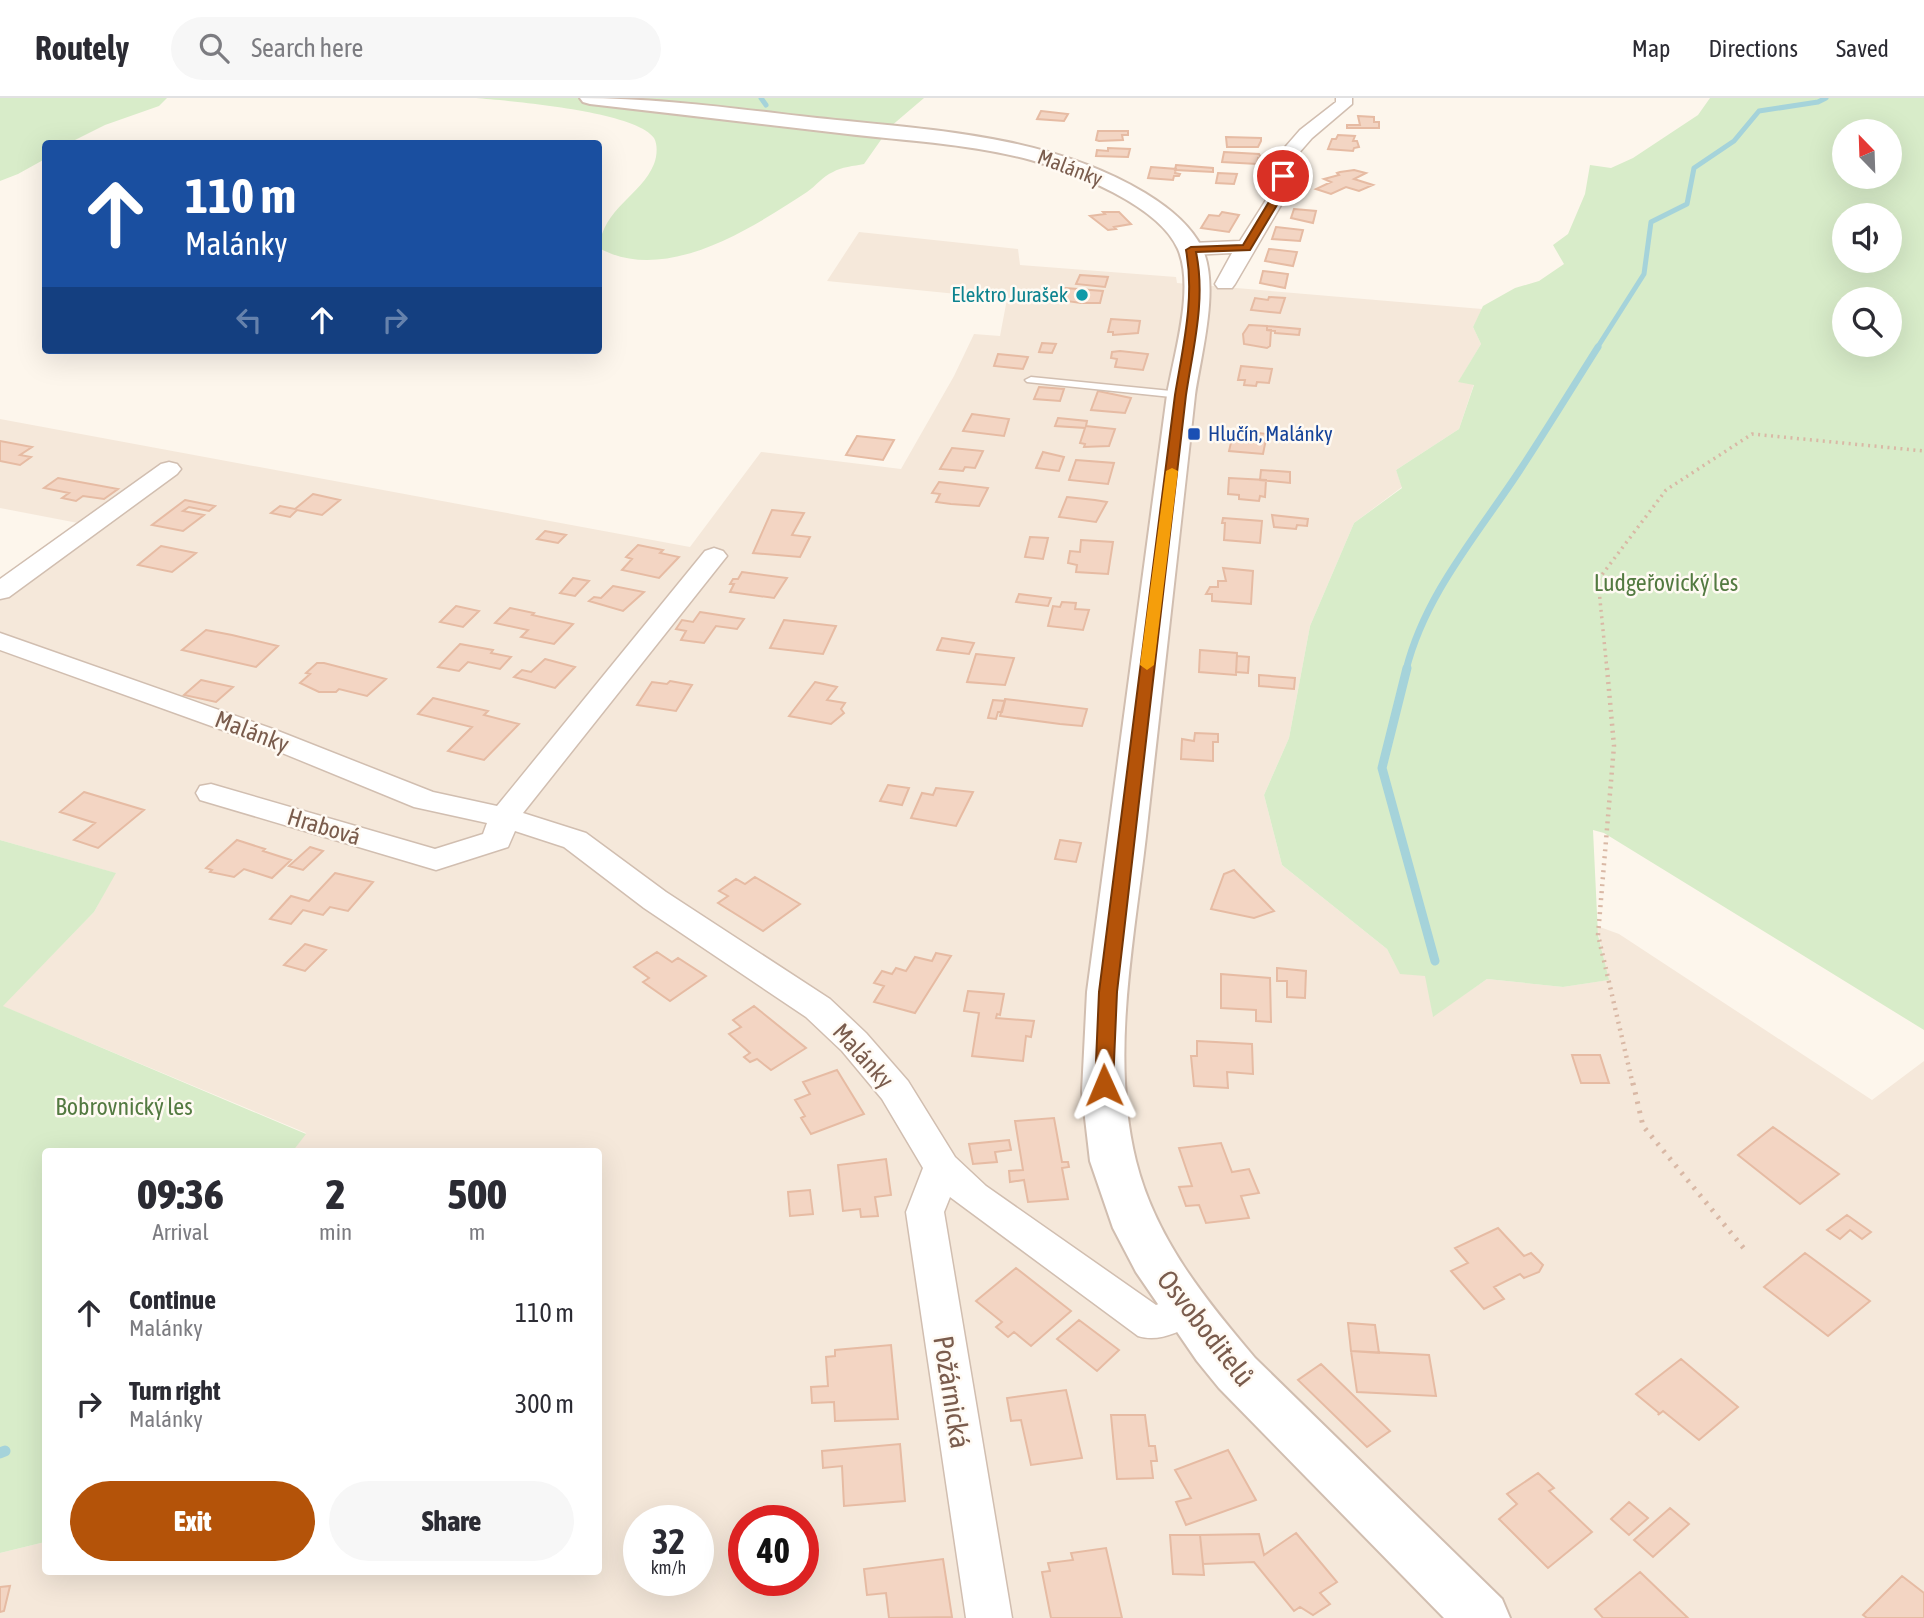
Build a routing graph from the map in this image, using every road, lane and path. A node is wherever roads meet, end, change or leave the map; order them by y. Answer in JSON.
{"nodes":[{"id":1,"x":590,"y":98,"type":"edge"},
{"id":2,"x":1344,"y":98,"type":"edge"},
{"id":3,"x":1247,"y":247,"type":"junction"},
{"id":4,"x":1191,"y":250,"type":"junction"},
{"id":5,"x":1225,"y":284,"type":"dead end"},
{"id":6,"x":1031,"y":380,"type":"dead end"},
{"id":7,"x":1181,"y":395,"type":"junction"},
{"id":8,"x":1924,"y":451,"type":"edge"},
{"id":9,"x":169,"y":469,"type":"dead end"},
{"id":10,"x":714,"y":556,"type":"dead end"},
{"id":11,"x":0,"y":591,"type":"edge"},
{"id":12,"x":0,"y":641,"type":"edge"},
{"id":13,"x":211,"y":793,"type":"dead end"},
{"id":14,"x":504,"y":817,"type":"junction"},
{"id":15,"x":942,"y":1167,"type":"junction"},
{"id":16,"x":1746,"y":1251,"type":"dead end"},
{"id":17,"x":1185,"y":1311,"type":"junction"},
{"id":18,"x":989,"y":1618,"type":"edge"},
{"id":19,"x":1482,"y":1618,"type":"edge"}],
"edges":[{"from":1,"to":4,"type":"street","name":"Malánky"},
{"from":2,"to":3,"type":"street"},
{"from":3,"to":4,"type":"street"},
{"from":3,"to":5,"type":"street"},
{"from":4,"to":7,"type":"street"},
{"from":6,"to":7,"type":"lane"},
{"from":7,"to":17,"type":"street","name":"Osvoboditelů"},
{"from":8,"to":16,"type":"path"},
{"from":9,"to":11,"type":"street"},
{"from":10,"to":14,"type":"street"},
{"from":12,"to":14,"type":"street","name":"Malánky"},
{"from":13,"to":14,"type":"street","name":"Hrabová"},
{"from":14,"to":15,"type":"street","name":"Malánky"},
{"from":15,"to":17,"type":"street","name":"Malánky"},
{"from":15,"to":18,"type":"street","name":"Požárnická"},
{"from":17,"to":19,"type":"street","name":"Osvoboditelů"}]}
